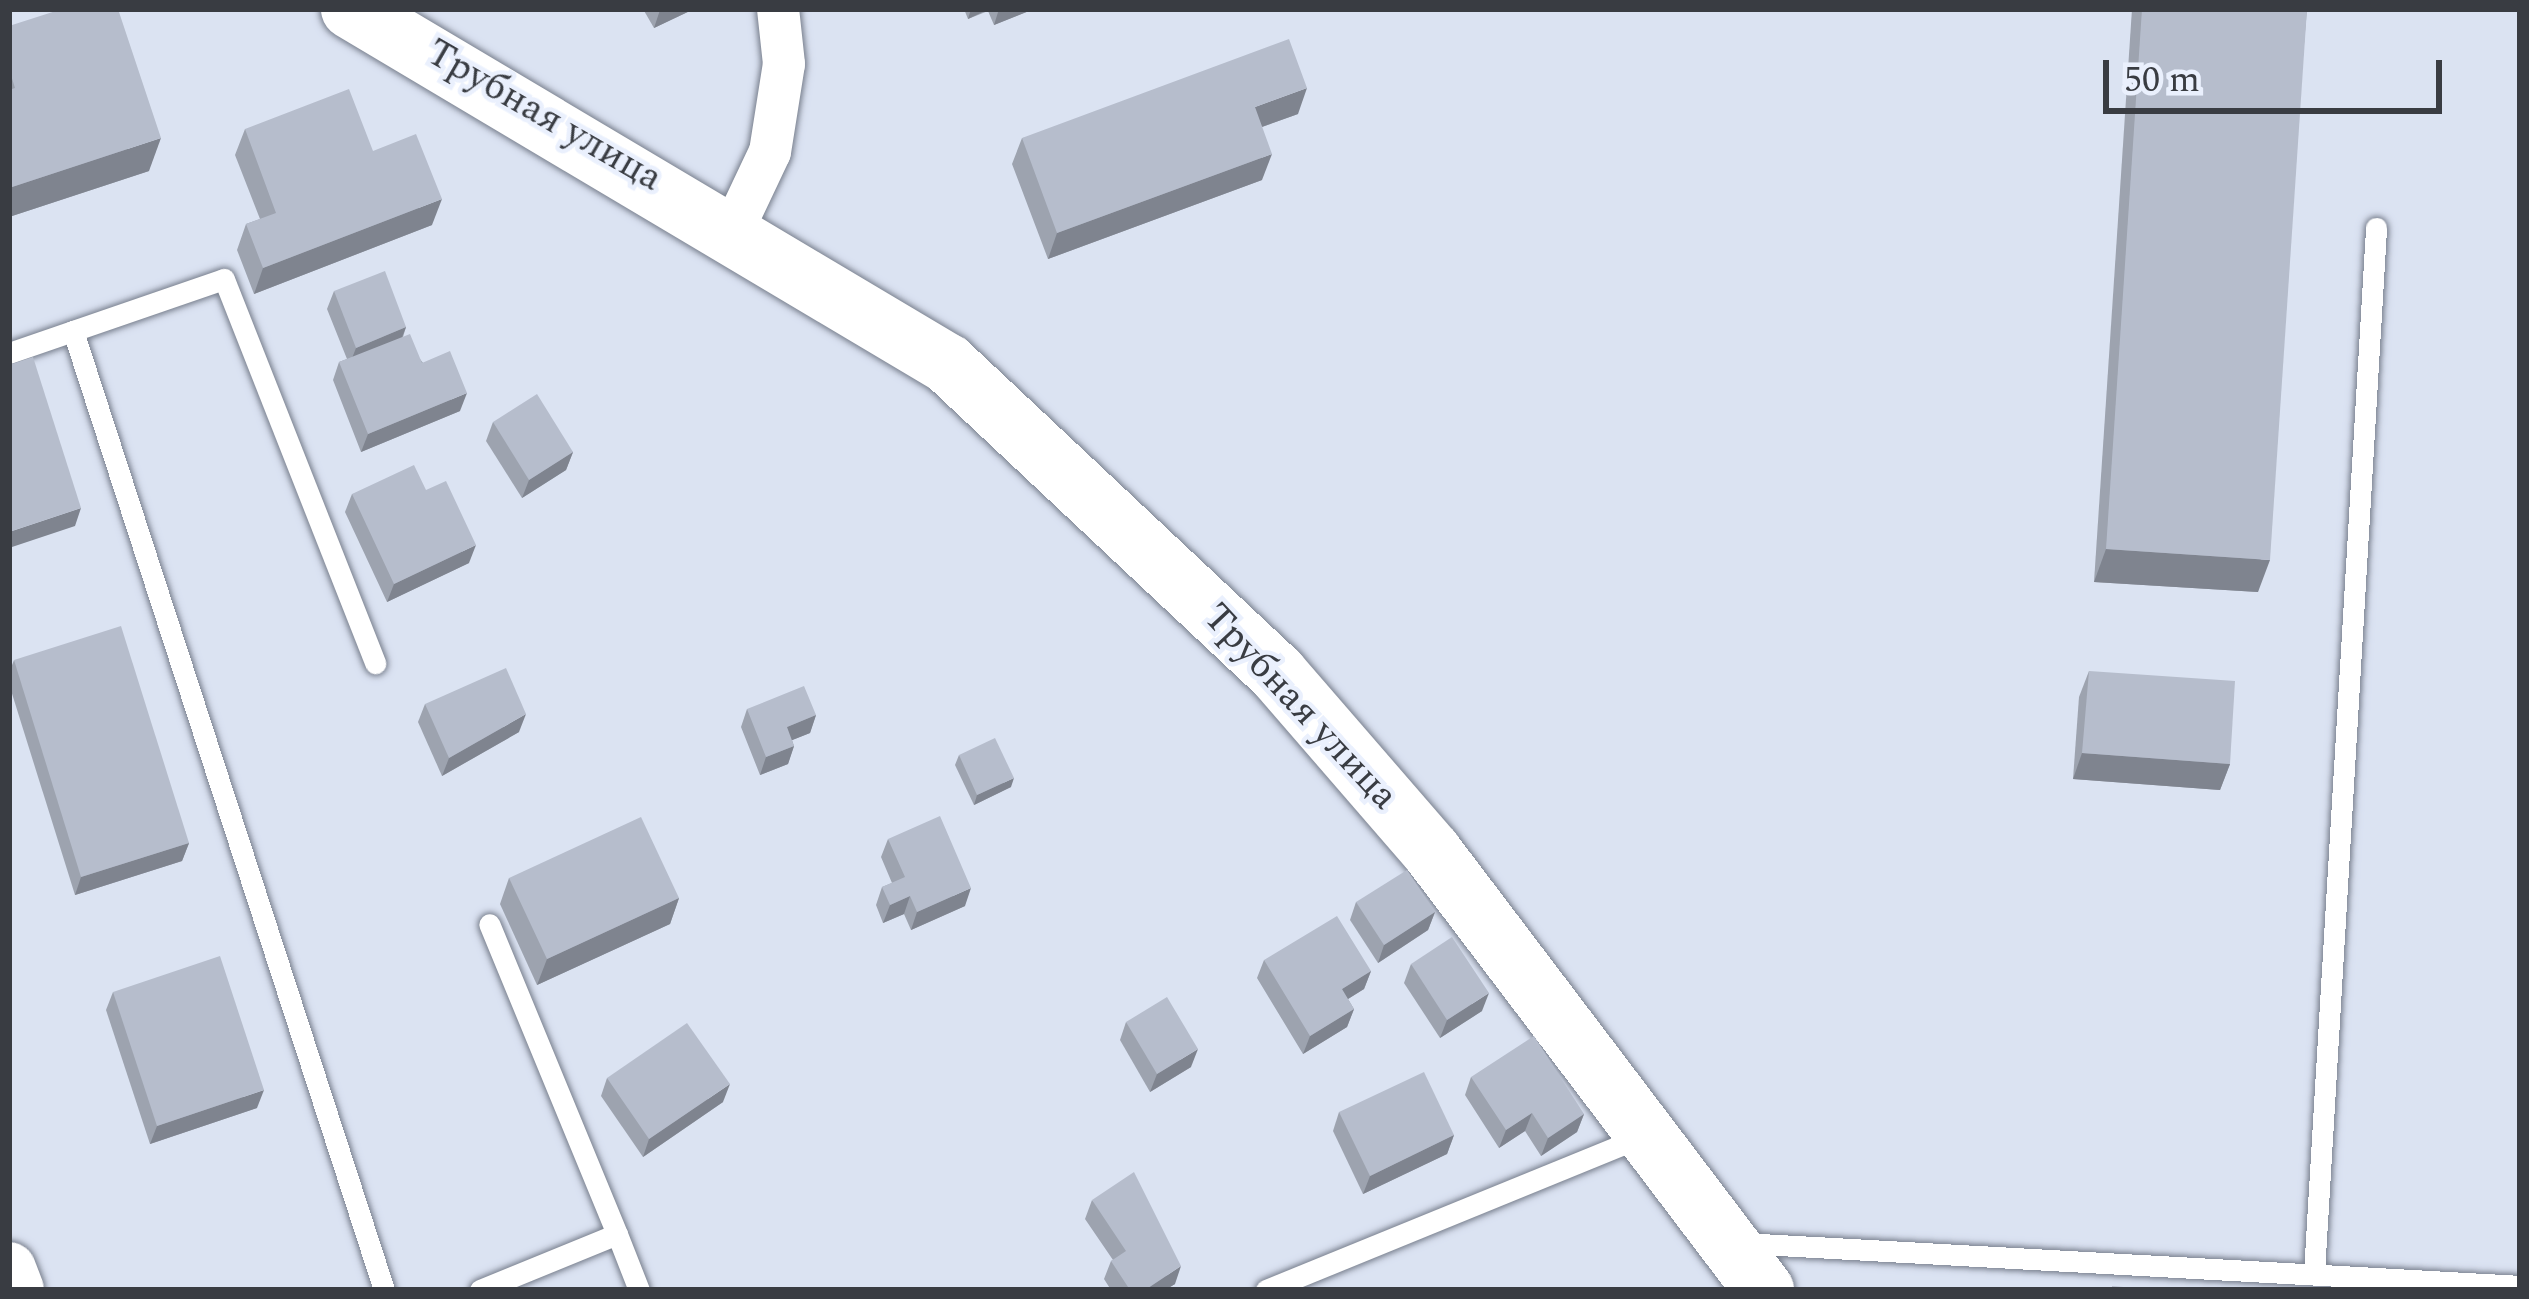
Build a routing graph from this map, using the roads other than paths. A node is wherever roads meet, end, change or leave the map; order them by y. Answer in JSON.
{"nodes":[{"id":1,"x":351,"y":9,"type":"edge"},
{"id":2,"x":778,"y":9,"type":"edge"},
{"id":3,"x":734,"y":228,"type":"junction"},
{"id":4,"x":2376,"y":228,"type":"dead end"},
{"id":5,"x":73,"y":332,"type":"junction"},
{"id":6,"x":9,"y":353,"type":"edge"},
{"id":7,"x":375,"y":663,"type":"dead end"},
{"id":8,"x":489,"y":924,"type":"dead end"},
{"id":9,"x":1650,"y":1133,"type":"junction"},
{"id":10,"x":617,"y":1234,"type":"junction"},
{"id":11,"x":1748,"y":1266,"type":"edge"},
{"id":12,"x":9,"y":1269,"type":"edge"},
{"id":13,"x":2314,"y":1273,"type":"junction"},
{"id":14,"x":2520,"y":1286,"type":"edge"},
{"id":15,"x":17,"y":1290,"type":"edge"},
{"id":16,"x":384,"y":1290,"type":"edge"},
{"id":17,"x":480,"y":1290,"type":"edge"},
{"id":18,"x":639,"y":1290,"type":"edge"},
{"id":19,"x":1266,"y":1290,"type":"edge"}],
"edges":[{"from":1,"to":3,"type":"main road","name":"Трубная улица"},
{"from":2,"to":3,"type":"street"},
{"from":3,"to":9,"type":"main road","name":"Трубная улица"},
{"from":4,"to":13,"type":"lane"},
{"from":5,"to":6,"type":"lane"},
{"from":5,"to":7,"type":"lane"},
{"from":5,"to":16,"type":"lane"},
{"from":8,"to":10,"type":"lane"},
{"from":9,"to":11,"type":"main road","name":"Трубная улица"},
{"from":9,"to":19,"type":"lane"},
{"from":10,"to":17,"type":"lane"},
{"from":10,"to":18,"type":"lane"},
{"from":11,"to":13,"type":"lane"},
{"from":12,"to":15,"type":"street"},
{"from":13,"to":14,"type":"lane"}]}
